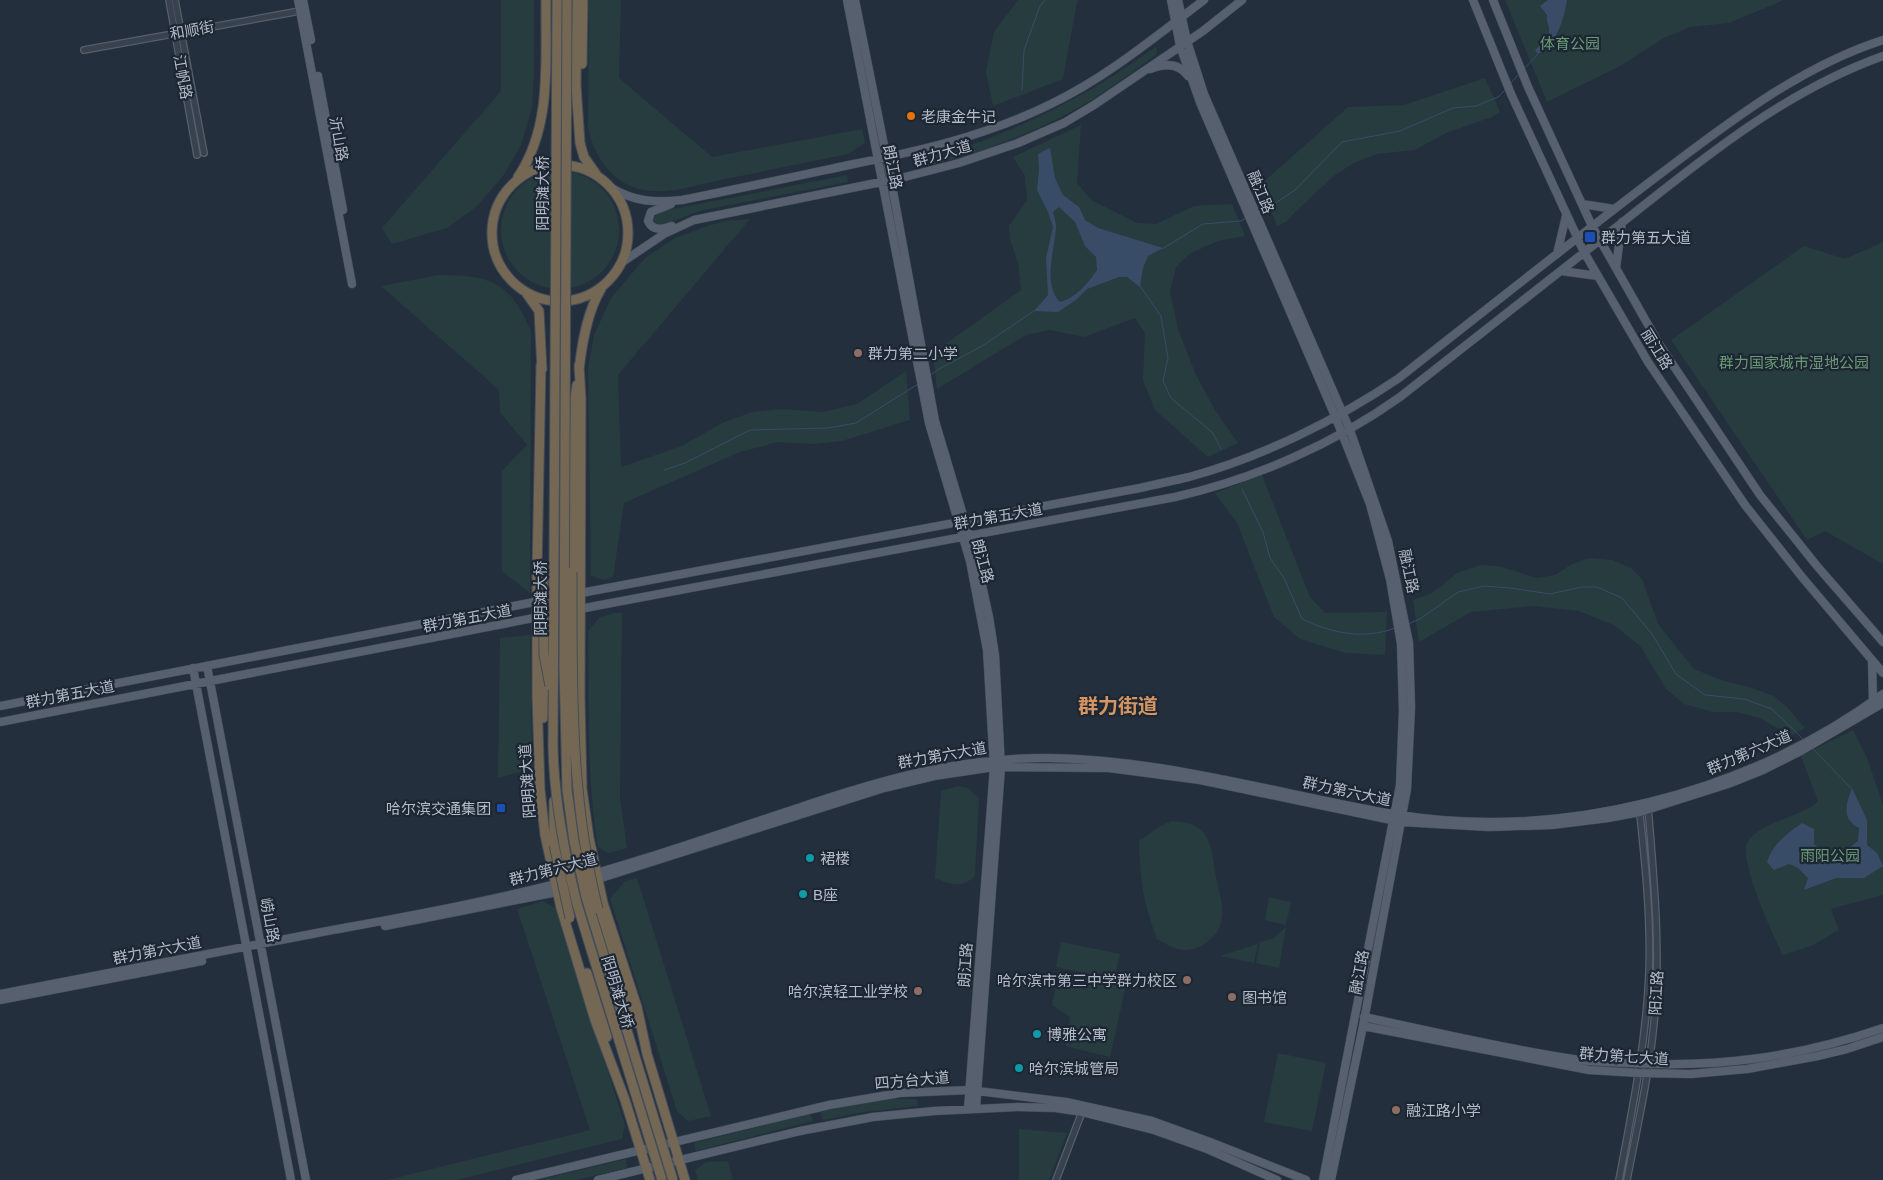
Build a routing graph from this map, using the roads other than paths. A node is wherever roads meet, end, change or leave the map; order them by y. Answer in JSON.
{"nodes":[{"id":1,"x":169,"y":0,"type":"edge"},
{"id":2,"x":176,"y":0,"type":"edge"},
{"id":3,"x":298,"y":0,"type":"edge"},
{"id":4,"x":303,"y":0,"type":"edge"},
{"id":5,"x":540,"y":0,"type":"edge"},
{"id":6,"x":546,"y":0,"type":"edge"},
{"id":7,"x":557,"y":0,"type":"edge"},
{"id":8,"x":567,"y":0,"type":"edge"},
{"id":9,"x":576,"y":0,"type":"edge"},
{"id":10,"x":583,"y":0,"type":"edge"},
{"id":11,"x":847,"y":0,"type":"edge"},
{"id":12,"x":855,"y":0,"type":"edge"},
{"id":13,"x":1170,"y":0,"type":"edge"},
{"id":14,"x":1178,"y":0,"type":"edge"},
{"id":15,"x":1204,"y":0,"type":"edge"},
{"id":16,"x":1242,"y":0,"type":"edge"},
{"id":17,"x":1473,"y":0,"type":"edge"},
{"id":18,"x":1493,"y":0,"type":"edge"},
{"id":19,"x":300,"y":11,"type":"junction"},
{"id":20,"x":1182,"y":17,"type":"junction"},
{"id":21,"x":1175,"y":22,"type":"junction"},
{"id":22,"x":178,"y":32,"type":"junction"},
{"id":23,"x":1883,"y":40,"type":"edge"},
{"id":24,"x":1183,"y":44,"type":"junction"},
{"id":25,"x":84,"y":50,"type":"dead end"},
{"id":26,"x":1883,"y":56,"type":"edge"},
{"id":27,"x":1143,"y":71,"type":"junction"},
{"id":28,"x":1193,"y":83,"type":"junction"},
{"id":29,"x":542,"y":114,"type":"junction"},
{"id":30,"x":578,"y":124,"type":"junction"},
{"id":31,"x":201,"y":154,"type":"dead end"},
{"id":32,"x":886,"y":158,"type":"junction"},
{"id":33,"x":877,"y":160,"type":"junction"},
{"id":34,"x":600,"y":178,"type":"junction"},
{"id":35,"x":891,"y":180,"type":"junction"},
{"id":36,"x":515,"y":181,"type":"junction"},
{"id":37,"x":882,"y":182,"type":"junction"},
{"id":38,"x":610,"y":187,"type":"junction"},
{"id":39,"x":682,"y":200,"type":"junction"},
{"id":40,"x":1582,"y":204,"type":"junction"},
{"id":41,"x":1249,"y":206,"type":"junction"},
{"id":42,"x":1614,"y":209,"type":"junction"},
{"id":43,"x":1566,"y":216,"type":"junction"},
{"id":44,"x":694,"y":220,"type":"junction"},
{"id":45,"x":1622,"y":222,"type":"junction"},
{"id":46,"x":1592,"y":226,"type":"junction"},
{"id":47,"x":1258,"y":228,"type":"junction"},
{"id":48,"x":1577,"y":238,"type":"junction"},
{"id":49,"x":1600,"y":240,"type":"junction"},
{"id":50,"x":1584,"y":252,"type":"junction"},
{"id":51,"x":1557,"y":254,"type":"junction"},
{"id":52,"x":621,"y":263,"type":"junction"},
{"id":53,"x":1616,"y":268,"type":"junction"},
{"id":54,"x":1561,"y":271,"type":"junction"},
{"id":55,"x":1598,"y":276,"type":"junction"},
{"id":56,"x":602,"y":286,"type":"junction"},
{"id":57,"x":524,"y":291,"type":"junction"},
{"id":58,"x":541,"y":365,"type":"junction"},
{"id":59,"x":579,"y":365,"type":"junction"},
{"id":60,"x":922,"y":372,"type":"junction"},
{"id":61,"x":1343,"y":412,"type":"junction"},
{"id":62,"x":1335,"y":416,"type":"junction"},
{"id":63,"x":1350,"y":430,"type":"junction"},
{"id":64,"x":1342,"y":434,"type":"junction"},
{"id":65,"x":961,"y":522,"type":"junction"},
{"id":66,"x":966,"y":536,"type":"junction"},
{"id":67,"x":581,"y":593,"type":"junction"},
{"id":68,"x":537,"y":602,"type":"junction"},
{"id":69,"x":581,"y":609,"type":"junction"},
{"id":70,"x":537,"y":618,"type":"junction"},
{"id":71,"x":1402,"y":623,"type":"junction"},
{"id":72,"x":1883,"y":642,"type":"edge"},
{"id":73,"x":544,"y":655,"type":"junction"},
{"id":74,"x":1872,"y":660,"type":"junction"},
{"id":75,"x":207,"y":666,"type":"junction"},
{"id":76,"x":572,"y":666,"type":"junction"},
{"id":77,"x":193,"y":668,"type":"junction"},
{"id":78,"x":1883,"y":673,"type":"edge"},
{"id":79,"x":210,"y":681,"type":"junction"},
{"id":80,"x":196,"y":684,"type":"junction"},
{"id":81,"x":1883,"y":694,"type":"edge"},
{"id":82,"x":1873,"y":701,"type":"junction"},
{"id":83,"x":565,"y":702,"type":"junction"},
{"id":84,"x":1883,"y":703,"type":"edge"},
{"id":85,"x":553,"y":704,"type":"junction"},
{"id":86,"x":0,"y":706,"type":"edge"},
{"id":87,"x":1872,"y":710,"type":"junction"},
{"id":88,"x":1883,"y":711,"type":"edge"},
{"id":89,"x":0,"y":722,"type":"edge"},
{"id":90,"x":1815,"y":740,"type":"junction"},
{"id":91,"x":997,"y":764,"type":"junction"},
{"id":92,"x":555,"y":788,"type":"junction"},
{"id":93,"x":567,"y":790,"type":"junction"},
{"id":94,"x":1648,"y":807,"type":"junction"},
{"id":95,"x":1639,"y":809,"type":"junction"},
{"id":96,"x":1398,"y":818,"type":"junction"},
{"id":97,"x":584,"y":844,"type":"junction"},
{"id":98,"x":554,"y":846,"type":"junction"},
{"id":99,"x":596,"y":877,"type":"junction"},
{"id":100,"x":556,"y":888,"type":"junction"},
{"id":101,"x":261,"y":946,"type":"junction"},
{"id":102,"x":248,"y":949,"type":"junction"},
{"id":103,"x":0,"y":994,"type":"edge"},
{"id":104,"x":0,"y":1000,"type":"edge"},
{"id":105,"x":1364,"y":1017,"type":"junction"},
{"id":106,"x":1363,"y":1026,"type":"junction"},
{"id":107,"x":1883,"y":1028,"type":"edge"},
{"id":108,"x":1883,"y":1037,"type":"edge"},
{"id":109,"x":647,"y":1054,"type":"junction"},
{"id":110,"x":1644,"y":1064,"type":"junction"},
{"id":111,"x":1643,"y":1073,"type":"junction"},
{"id":112,"x":973,"y":1090,"type":"junction"},
{"id":113,"x":625,"y":1100,"type":"junction"},
{"id":114,"x":972,"y":1108,"type":"junction"},
{"id":115,"x":1082,"y":1112,"type":"junction"},
{"id":116,"x":673,"y":1141,"type":"junction"},
{"id":117,"x":640,"y":1149,"type":"junction"},
{"id":118,"x":679,"y":1161,"type":"junction"},
{"id":119,"x":646,"y":1168,"type":"junction"},
{"id":120,"x":291,"y":1180,"type":"edge"},
{"id":121,"x":306,"y":1180,"type":"edge"},
{"id":122,"x":516,"y":1180,"type":"edge"},
{"id":123,"x":598,"y":1180,"type":"edge"},
{"id":124,"x":650,"y":1180,"type":"edge"},
{"id":125,"x":662,"y":1180,"type":"edge"},
{"id":126,"x":673,"y":1180,"type":"edge"},
{"id":127,"x":685,"y":1180,"type":"edge"},
{"id":128,"x":1056,"y":1180,"type":"edge"},
{"id":129,"x":1277,"y":1180,"type":"edge"},
{"id":130,"x":1306,"y":1180,"type":"edge"},
{"id":131,"x":1323,"y":1180,"type":"edge"},
{"id":132,"x":1331,"y":1180,"type":"edge"},
{"id":133,"x":1619,"y":1180,"type":"edge"},
{"id":134,"x":1627,"y":1180,"type":"edge"}],
"edges":[{"from":1,"to":22,"type":"street","name":"江帆路"},
{"from":2,"to":22,"type":"street","name":"江帆路"},
{"from":3,"to":19,"type":"main road","name":"沂山路"},
{"from":4,"to":19,"type":"main road","name":"沂山路"},
{"from":5,"to":29,"type":"highway"},
{"from":6,"to":29,"type":"highway"},
{"from":7,"to":85,"type":"highway","name":"阳明滩大桥","bridge":true},
{"from":8,"to":83,"type":"highway","name":"阳明滩大桥","bridge":true},
{"from":9,"to":30,"type":"highway"},
{"from":10,"to":30,"type":"highway"},
{"from":11,"to":33,"type":"main road","name":"朗江路"},
{"from":12,"to":32,"type":"main road","name":"朗江路"},
{"from":13,"to":21,"type":"main road","name":"融江路"},
{"from":14,"to":20,"type":"main road","name":"融江路"},
{"from":15,"to":20,"type":"main road","name":"群力大道"},
{"from":16,"to":24,"type":"main road","name":"群力大道"},
{"from":17,"to":43,"type":"main road","name":"丽江路"},
{"from":18,"to":40,"type":"main road","name":"丽江路"},
{"from":19,"to":22,"type":"street","name":"和顺街"},
{"from":20,"to":21,"type":"main road","name":"群力大道"},
{"from":20,"to":24,"type":"main road","name":"融江路"},
{"from":21,"to":24,"type":"main road","name":"融江路"},
{"from":21,"to":32,"type":"main road","name":"群力大道"},
{"from":22,"to":25,"type":"street","name":"和顺街"},
{"from":22,"to":31,"type":"street","name":"江帆路"},
{"from":23,"to":42,"type":"main road","name":"群力第五大道"},
{"from":24,"to":27,"type":"main road","name":"群力大道"},
{"from":24,"to":28,"type":"main road","name":"融江路"},
{"from":24,"to":41,"type":"main road","name":"融江路"},
{"from":26,"to":45,"type":"main road","name":"群力第五大道"},
{"from":27,"to":28,"type":"main road"},
{"from":27,"to":35,"type":"main road","name":"群力大道"},
{"from":28,"to":41,"type":"main road","name":"融江路"},
{"from":29,"to":36,"type":"highway"},
{"from":30,"to":34,"type":"highway"},
{"from":32,"to":33,"type":"main road","name":"群力大道"},
{"from":32,"to":35,"type":"main road","name":"朗江路"},
{"from":33,"to":37,"type":"main road","name":"朗江路"},
{"from":33,"to":39,"type":"main road","name":"群力大道"},
{"from":34,"to":36,"type":"highway"},
{"from":34,"to":38,"type":"highway"},
{"from":35,"to":37,"type":"main road","name":"群力大道"},
{"from":35,"to":60,"type":"main road","name":"朗江路"},
{"from":36,"to":57,"type":"highway"},
{"from":37,"to":44,"type":"main road","name":"群力大道"},
{"from":37,"to":60,"type":"main road","name":"朗江路"},
{"from":38,"to":39,"type":"main road","name":"群力大道"},
{"from":38,"to":52,"type":"highway"},
{"from":39,"to":44,"type":"main road"},
{"from":40,"to":42,"type":"main road"},
{"from":40,"to":46,"type":"main road","name":"丽江路"},
{"from":41,"to":47,"type":"main road","name":"融江路"},
{"from":42,"to":46,"type":"main road","name":"群力第五大道"},
{"from":43,"to":48,"type":"main road","name":"丽江路"},
{"from":43,"to":51,"type":"main road"},
{"from":44,"to":52,"type":"main road","name":"群力大道"},
{"from":45,"to":49,"type":"main road","name":"群力第五大道"},
{"from":45,"to":53,"type":"main road"},
{"from":46,"to":48,"type":"main road","name":"群力第五大道"},
{"from":46,"to":49,"type":"main road","name":"丽江路"},
{"from":47,"to":61,"type":"main road","name":"融江路"},
{"from":47,"to":62,"type":"main road","name":"融江路"},
{"from":48,"to":50,"type":"main road","name":"丽江路"},
{"from":48,"to":51,"type":"main road","name":"群力第五大道"},
{"from":49,"to":50,"type":"main road","name":"群力第五大道"},
{"from":49,"to":53,"type":"main road","name":"丽江路"},
{"from":50,"to":54,"type":"main road","name":"群力第五大道"},
{"from":50,"to":55,"type":"main road","name":"丽江路"},
{"from":51,"to":61,"type":"main road","name":"群力第五大道"},
{"from":52,"to":56,"type":"highway"},
{"from":53,"to":72,"type":"main road","name":"丽江路"},
{"from":54,"to":55,"type":"main road"},
{"from":54,"to":63,"type":"main road","name":"群力第五大道"},
{"from":55,"to":74,"type":"main road","name":"丽江路"},
{"from":56,"to":57,"type":"highway"},
{"from":56,"to":59,"type":"highway"},
{"from":57,"to":58,"type":"highway"},
{"from":58,"to":68,"type":"highway","name":"阳明滩大道"},
{"from":58,"to":73,"type":"highway","bridge":true},
{"from":59,"to":67,"type":"highway"},
{"from":59,"to":76,"type":"highway","bridge":true},
{"from":60,"to":65,"type":"main road","name":"朗江路"},
{"from":61,"to":62,"type":"main road","name":"群力第五大道"},
{"from":61,"to":63,"type":"main road","name":"融江路"},
{"from":62,"to":64,"type":"main road","name":"融江路"},
{"from":62,"to":65,"type":"main road","name":"群力第五大道"},
{"from":63,"to":64,"type":"main road","name":"群力第五大道"},
{"from":63,"to":71,"type":"main road","name":"融江路"},
{"from":64,"to":66,"type":"main road","name":"群力第五大道"},
{"from":64,"to":71,"type":"main road","name":"融江路"},
{"from":65,"to":66,"type":"main road","name":"朗江路"},
{"from":65,"to":67,"type":"main road","name":"群力第五大道"},
{"from":66,"to":69,"type":"main road","name":"群力第五大道"},
{"from":66,"to":91,"type":"main road","name":"朗江路"},
{"from":67,"to":68,"type":"main road","name":"群力第五大道"},
{"from":67,"to":69,"type":"highway"},
{"from":68,"to":70,"type":"highway","name":"阳明滩大道"},
{"from":68,"to":75,"type":"main road","name":"群力第五大道"},
{"from":69,"to":70,"type":"main road","name":"群力第五大道"},
{"from":69,"to":99,"type":"highway"},
{"from":70,"to":79,"type":"main road","name":"群力第五大道"},
{"from":70,"to":100,"type":"highway","name":"阳明滩大道"},
{"from":71,"to":96,"type":"main road","name":"融江路"},
{"from":73,"to":85,"type":"highway","bridge":true},
{"from":73,"to":98,"type":"highway","bridge":true},
{"from":74,"to":78,"type":"main road","name":"丽江路"},
{"from":74,"to":82,"type":"main road"},
{"from":75,"to":77,"type":"main road","name":"群力第五大道"},
{"from":75,"to":79,"type":"main road","name":"崂山路"},
{"from":76,"to":83,"type":"highway","bridge":true},
{"from":76,"to":97,"type":"highway","bridge":true},
{"from":77,"to":80,"type":"main road","name":"崂山路"},
{"from":77,"to":86,"type":"main road","name":"群力第五大道"},
{"from":79,"to":80,"type":"main road","name":"群力第五大道"},
{"from":79,"to":101,"type":"main road","name":"崂山路"},
{"from":80,"to":89,"type":"main road","name":"群力第五大道"},
{"from":80,"to":102,"type":"main road","name":"崂山路"},
{"from":81,"to":82,"type":"main road","name":"群力第六大道"},
{"from":82,"to":90,"type":"main road","name":"群力第六大道"},
{"from":83,"to":93,"type":"highway","name":"阳明滩大桥","bridge":true},
{"from":84,"to":87,"type":"main road","name":"群力第六大道"},
{"from":85,"to":92,"type":"highway","name":"阳明滩大桥","bridge":true},
{"from":87,"to":88,"type":"main road"},
{"from":87,"to":90,"type":"main road","name":"群力第六大道"},
{"from":90,"to":94,"type":"main road","name":"群力第六大道"},
{"from":91,"to":96,"type":"main road","name":"群力第六大道"},
{"from":91,"to":99,"type":"main road","name":"群力第六大道"},
{"from":91,"to":112,"type":"main road","name":"朗江路"},
{"from":92,"to":98,"type":"highway","bridge":true},
{"from":92,"to":125,"type":"highway","name":"阳明滩大桥","bridge":true},
{"from":93,"to":97,"type":"highway","bridge":true},
{"from":93,"to":126,"type":"highway","name":"阳明滩大桥","bridge":true},
{"from":94,"to":95,"type":"main road","name":"群力第六大道"},
{"from":94,"to":110,"type":"street","name":"阳江路"},
{"from":95,"to":96,"type":"main road","name":"群力第六大道"},
{"from":95,"to":110,"type":"street","name":"阳江路"},
{"from":96,"to":105,"type":"main road","name":"融江路"},
{"from":96,"to":131,"type":"main road","name":"融江路"},
{"from":97,"to":109,"type":"highway","bridge":true},
{"from":98,"to":113,"type":"highway","bridge":true},
{"from":99,"to":100,"type":"main road","name":"群力第六大道"},
{"from":99,"to":109,"type":"highway"},
{"from":100,"to":101,"type":"main road","name":"群力第六大道"},
{"from":100,"to":113,"type":"highway","name":"阳明滩大道"},
{"from":101,"to":102,"type":"main road","name":"群力第六大道"},
{"from":101,"to":121,"type":"main road","name":"崂山路"},
{"from":102,"to":103,"type":"main road","name":"群力第六大道"},
{"from":102,"to":104,"type":"main road","name":"群力第六大道"},
{"from":102,"to":120,"type":"main road","name":"崂山路"},
{"from":105,"to":106,"type":"main road","name":"融江路"},
{"from":105,"to":110,"type":"main road","name":"群力第七大道"},
{"from":106,"to":111,"type":"main road","name":"群力第七大道"},
{"from":106,"to":132,"type":"main road","name":"融江路"},
{"from":107,"to":110,"type":"main road","name":"群力第七大道"},
{"from":108,"to":111,"type":"main road","name":"群力第七大道"},
{"from":109,"to":116,"type":"highway"},
{"from":110,"to":111,"type":"street","name":"阳江路"},
{"from":111,"to":133,"type":"street","name":"阳江路"},
{"from":111,"to":134,"type":"street","name":"阳江路"},
{"from":112,"to":114,"type":"main road","name":"朗江路"},
{"from":112,"to":116,"type":"main road","name":"四方台大道"},
{"from":112,"to":130,"type":"main road","name":"四方台大道"},
{"from":113,"to":117,"type":"highway","name":"阳明滩大道"},
{"from":114,"to":115,"type":"main road"},
{"from":114,"to":118,"type":"main road"},
{"from":115,"to":128,"type":"street"},
{"from":115,"to":129,"type":"main road"},
{"from":116,"to":117,"type":"main road","name":"四方台大道"},
{"from":116,"to":118,"type":"highway"},
{"from":117,"to":119,"type":"highway","name":"阳明滩大道"},
{"from":117,"to":122,"type":"main road","name":"四方台大道"},
{"from":118,"to":119,"type":"main road"},
{"from":118,"to":127,"type":"highway"},
{"from":119,"to":123,"type":"main road"},
{"from":119,"to":124,"type":"highway","name":"阳明滩大道"}]}
